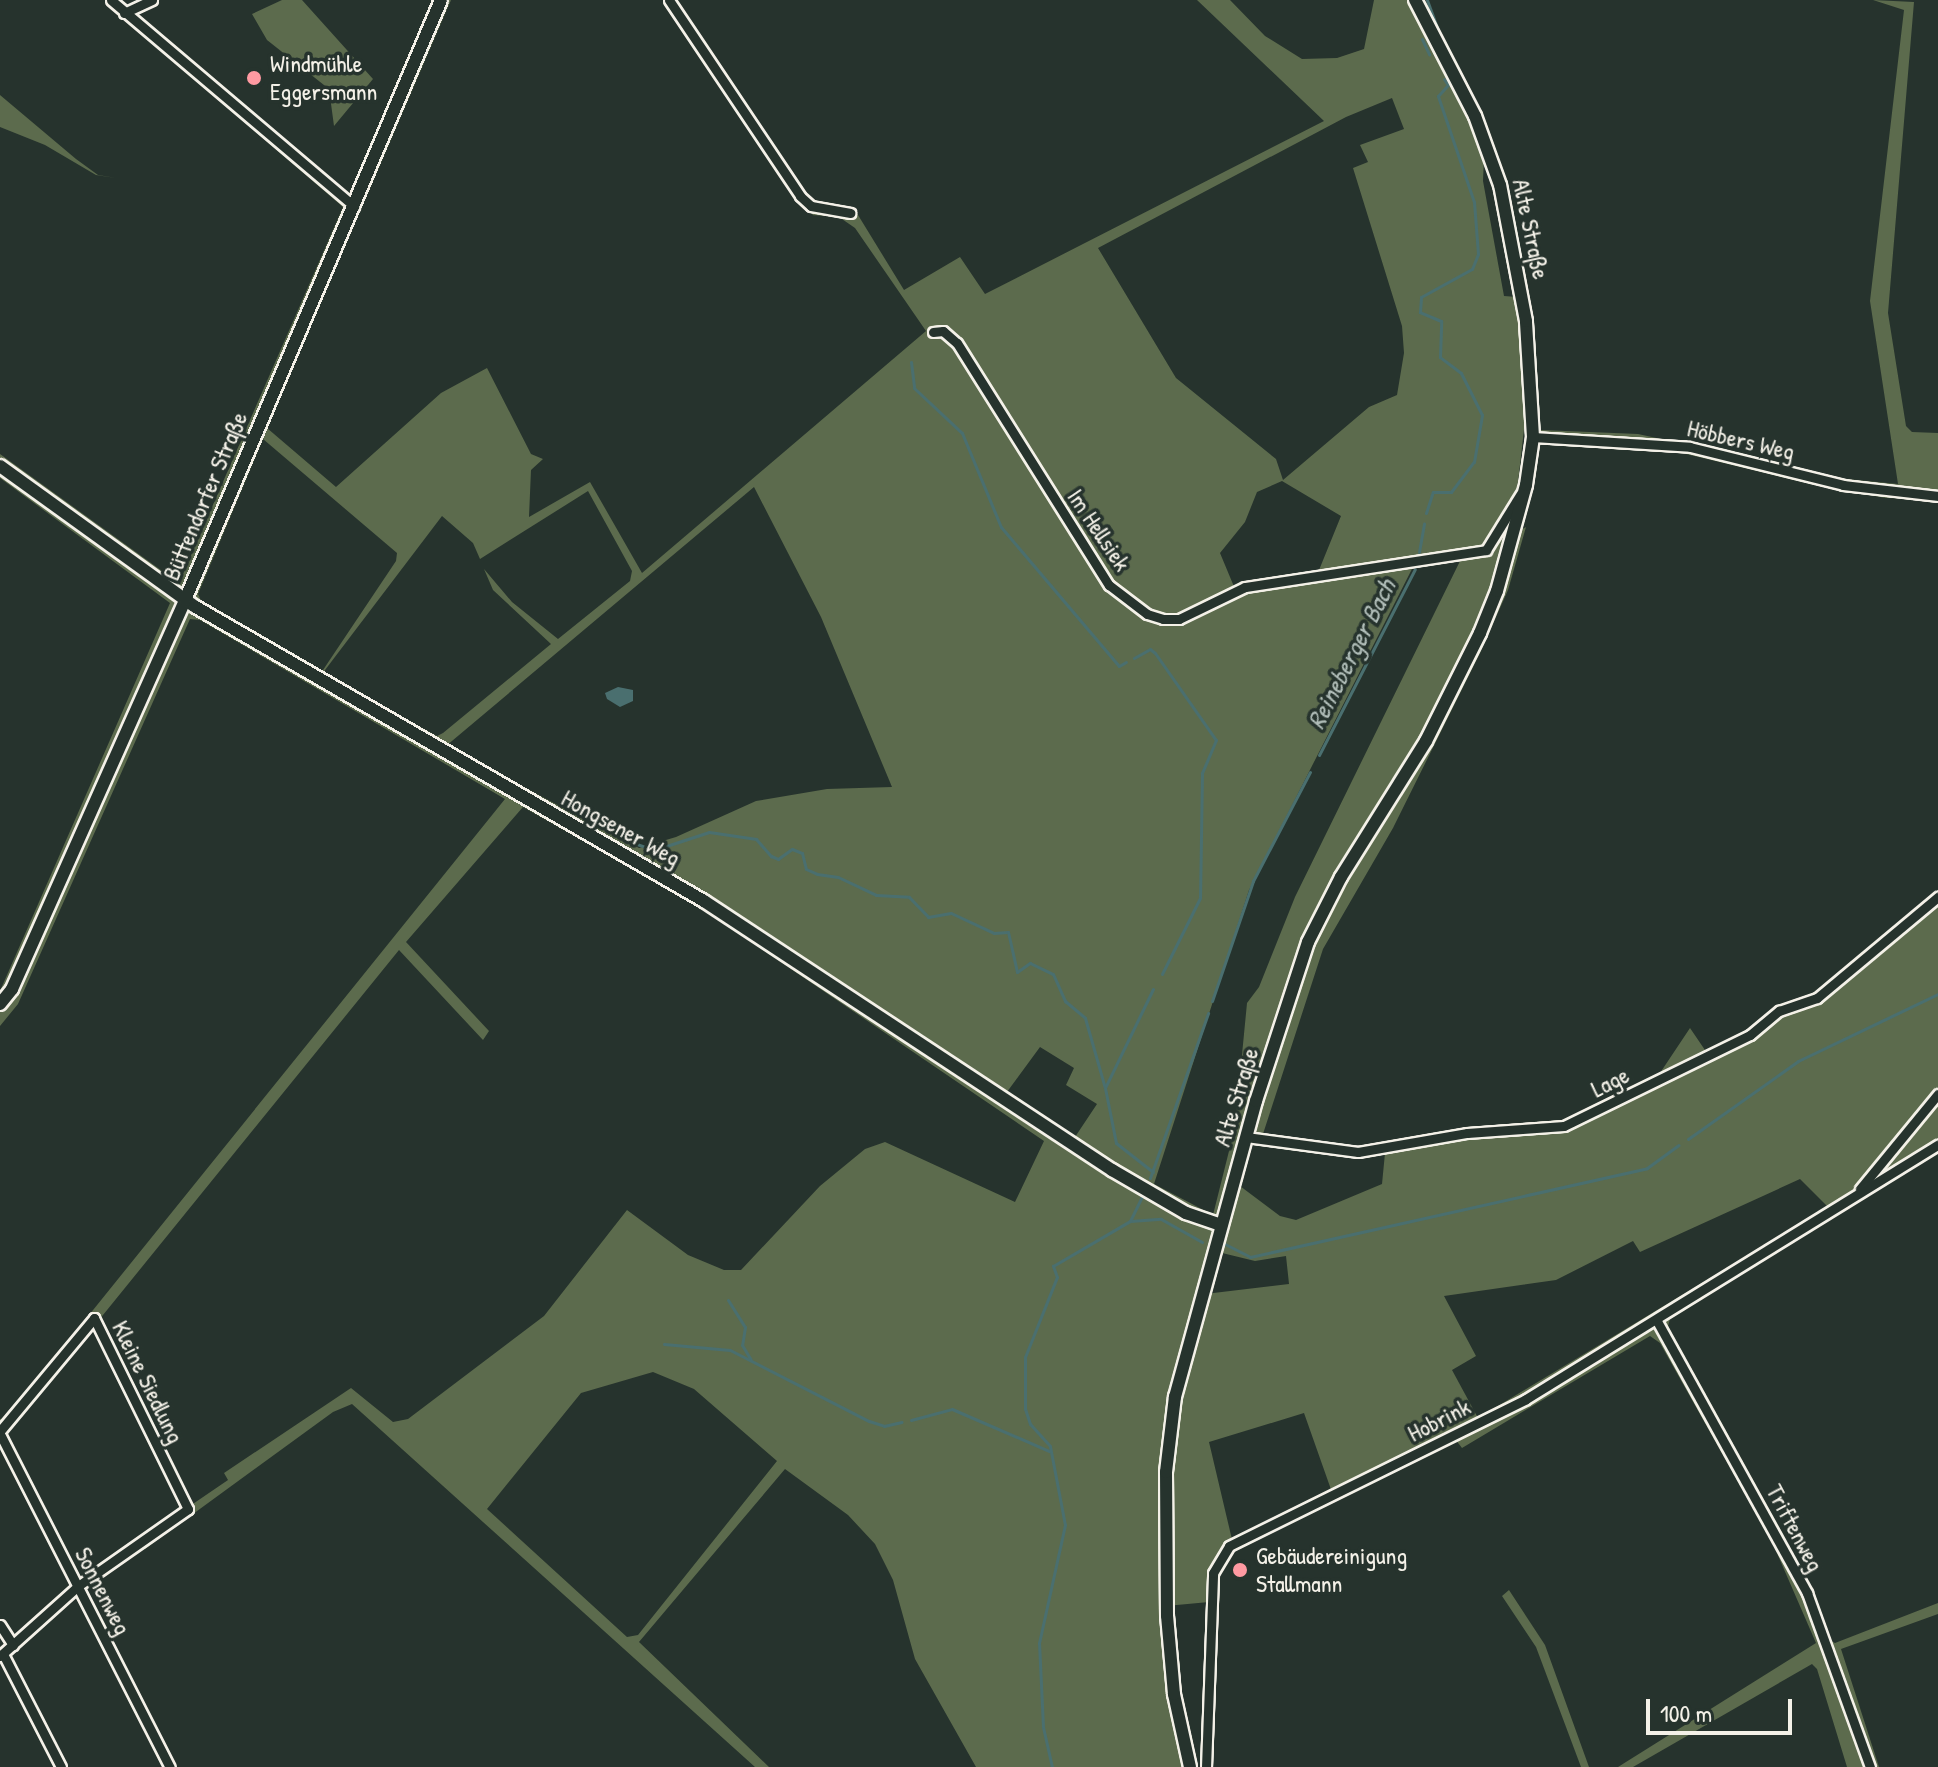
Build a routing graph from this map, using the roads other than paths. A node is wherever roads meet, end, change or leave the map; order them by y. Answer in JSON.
{"nodes":[{"id":1,"x":111,"y":0,"type":"edge"},
{"id":2,"x":152,"y":0,"type":"edge"},
{"id":3,"x":441,"y":0,"type":"edge"},
{"id":4,"x":669,"y":0,"type":"edge"},
{"id":5,"x":1415,"y":0,"type":"edge"},
{"id":6,"x":124,"y":13,"type":"junction"},
{"id":7,"x":354,"y":206,"type":"junction"},
{"id":8,"x":850,"y":213,"type":"dead end"},
{"id":9,"x":933,"y":332,"type":"dead end"},
{"id":10,"x":1533,"y":437,"type":"junction"},
{"id":11,"x":0,"y":466,"type":"edge"},
{"id":12,"x":1526,"y":485,"type":"junction"},
{"id":13,"x":1938,"y":496,"type":"edge"},
{"id":14,"x":1304,"y":579,"type":"joint"},
{"id":15,"x":185,"y":600,"type":"junction"},
{"id":16,"x":1938,"y":897,"type":"edge"},
{"id":17,"x":0,"y":1004,"type":"edge"},
{"id":18,"x":1938,"y":1094,"type":"edge"},
{"id":19,"x":1246,"y":1137,"type":"junction"},
{"id":20,"x":1938,"y":1145,"type":"edge"},
{"id":21,"x":1853,"y":1198,"type":"junction"},
{"id":22,"x":1221,"y":1225,"type":"junction"},
{"id":23,"x":1657,"y":1321,"type":"junction"},
{"id":24,"x":0,"y":1433,"type":"edge"},
{"id":25,"x":78,"y":1586,"type":"junction"},
{"id":26,"x":0,"y":1625,"type":"edge"},
{"id":27,"x":13,"y":1645,"type":"junction"},
{"id":28,"x":1,"y":1655,"type":"edge"},
{"id":29,"x":61,"y":1767,"type":"edge"},
{"id":30,"x":170,"y":1767,"type":"edge"},
{"id":31,"x":1190,"y":1767,"type":"edge"},
{"id":32,"x":1206,"y":1767,"type":"edge"},
{"id":33,"x":1870,"y":1767,"type":"edge"}],
"edges":[{"from":1,"to":6,"type":"street"},
{"from":2,"to":6,"type":"street"},
{"from":3,"to":7,"type":"street","name":"Büttendorfer Straße"},
{"from":4,"to":8,"type":"street"},
{"from":5,"to":10,"type":"street","name":"Alte Straße"},
{"from":6,"to":7,"type":"street"},
{"from":7,"to":15,"type":"street","name":"Büttendorfer Straße"},
{"from":9,"to":14,"type":"street","name":"Im Hellsiek"},
{"from":10,"to":12,"type":"street","name":"Alte Straße"},
{"from":10,"to":13,"type":"street","name":"Höbbers Weg"},
{"from":11,"to":15,"type":"street","name":"Hongsener Weg"},
{"from":12,"to":14,"type":"street","name":"Alte Straße"},
{"from":12,"to":19,"type":"street","name":"Alte Straße"},
{"from":15,"to":17,"type":"street","name":"Büttendorfer Straße"},
{"from":15,"to":22,"type":"street","name":"Hongsener Weg"},
{"from":16,"to":19,"type":"street","name":"Lage"},
{"from":18,"to":21,"type":"street"},
{"from":19,"to":22,"type":"street","name":"Alte Straße"},
{"from":20,"to":21,"type":"street","name":"Hobrink"},
{"from":21,"to":23,"type":"street","name":"Hobrink"},
{"from":22,"to":31,"type":"street","name":"Alte Straße"},
{"from":23,"to":32,"type":"street","name":"Hobrink"},
{"from":23,"to":33,"type":"street","name":"Triftenweg"},
{"from":24,"to":25,"type":"street","name":"Sonnenweg"},
{"from":24,"to":25,"type":"street","name":"Kleine Siedlung"},
{"from":25,"to":27,"type":"street"},
{"from":25,"to":30,"type":"street","name":"Sonnenweg"},
{"from":26,"to":27,"type":"street"},
{"from":27,"to":28,"type":"street"},
{"from":28,"to":29,"type":"street"}]}
